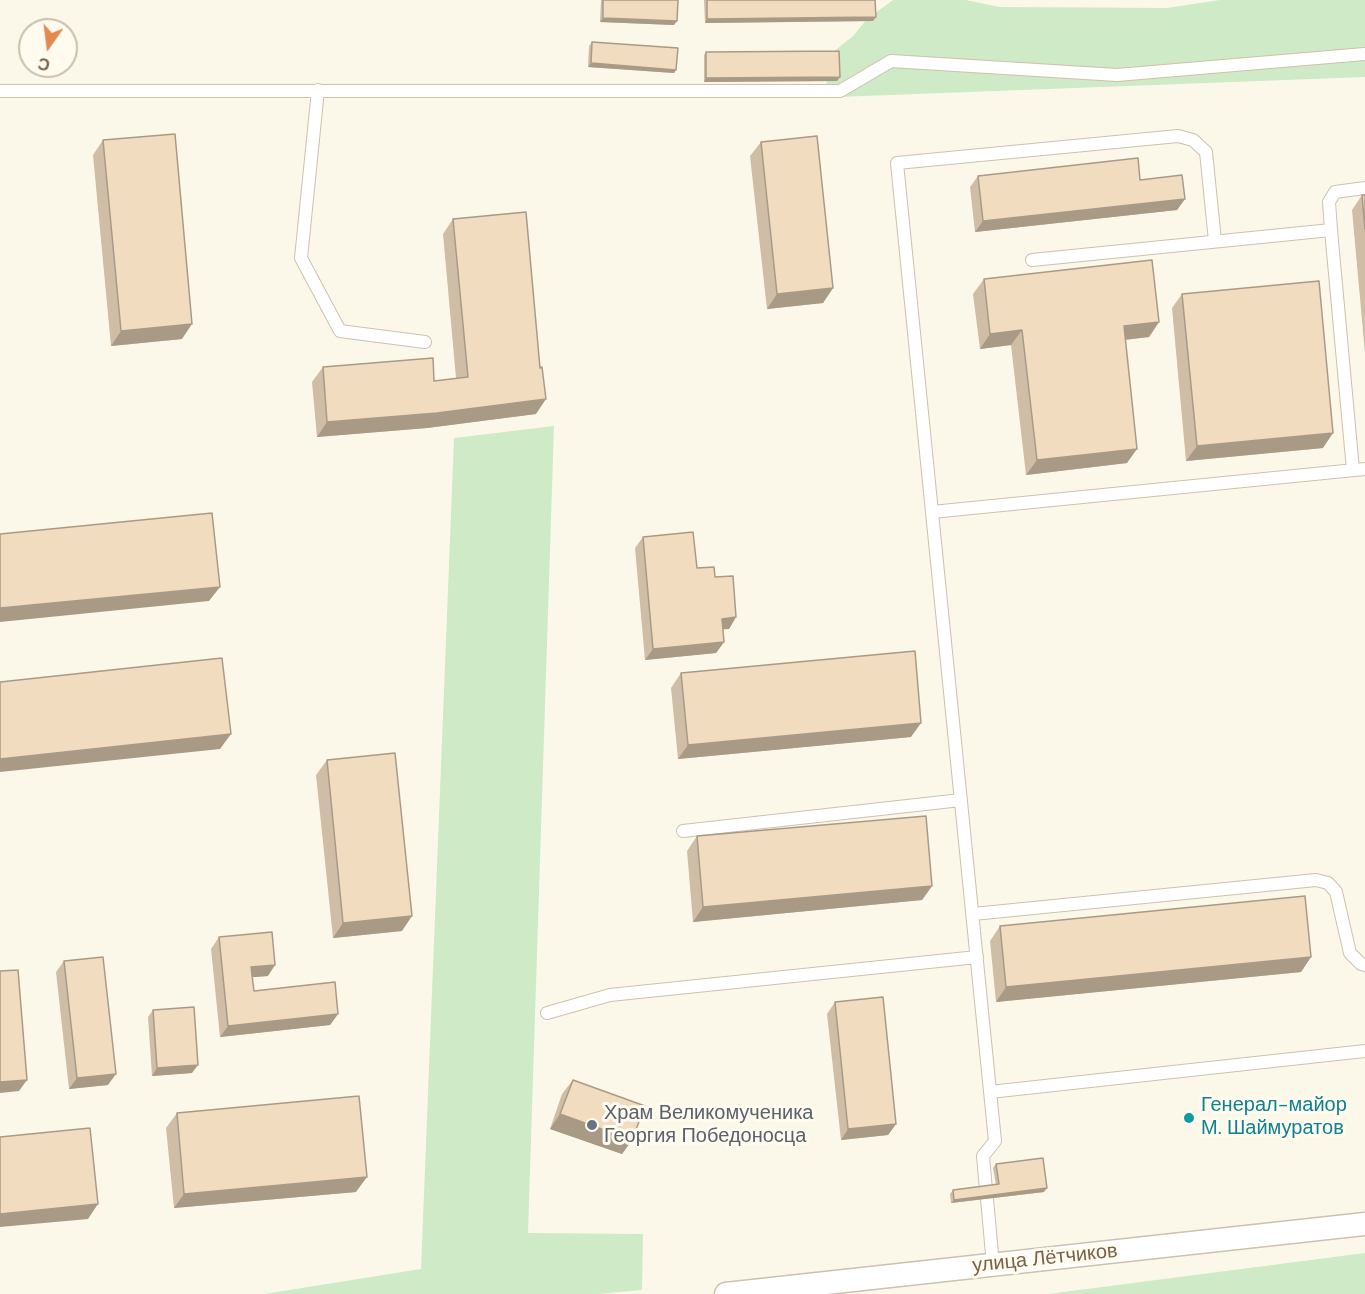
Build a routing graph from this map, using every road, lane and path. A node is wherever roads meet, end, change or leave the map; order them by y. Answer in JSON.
{"nodes":[{"id":1,"x":1365,"y":54,"type":"edge"},
{"id":2,"x":318,"y":90,"type":"junction"},
{"id":3,"x":0,"y":91,"type":"edge"},
{"id":4,"x":1365,"y":188,"type":"edge"},
{"id":5,"x":1331,"y":230,"type":"junction"},
{"id":6,"x":1215,"y":242,"type":"junction"},
{"id":7,"x":1032,"y":260,"type":"dead end"},
{"id":8,"x":425,"y":342,"type":"dead end"},
{"id":9,"x":1359,"y":470,"type":"edge"},
{"id":10,"x":932,"y":512,"type":"junction"},
{"id":11,"x":961,"y":800,"type":"junction"},
{"id":12,"x":683,"y":831,"type":"dead end"},
{"id":13,"x":973,"y":914,"type":"junction"},
{"id":14,"x":977,"y":957,"type":"junction"},
{"id":15,"x":1365,"y":965,"type":"edge"},
{"id":16,"x":547,"y":1013,"type":"dead end"},
{"id":17,"x":1365,"y":1051,"type":"edge"},
{"id":18,"x":990,"y":1092,"type":"junction"},
{"id":19,"x":1365,"y":1224,"type":"edge"},
{"id":20,"x":993,"y":1265,"type":"junction"},
{"id":21,"x":726,"y":1294,"type":"edge"}],
"edges":[{"from":1,"to":2,"type":"lane"},
{"from":2,"to":3,"type":"lane"},
{"from":2,"to":8,"type":"lane"},
{"from":4,"to":5,"type":"lane"},
{"from":5,"to":6,"type":"lane"},
{"from":5,"to":9,"type":"lane"},
{"from":6,"to":7,"type":"lane"},
{"from":6,"to":10,"type":"lane"},
{"from":9,"to":10,"type":"lane"},
{"from":10,"to":11,"type":"lane"},
{"from":11,"to":12,"type":"lane"},
{"from":11,"to":13,"type":"lane"},
{"from":13,"to":14,"type":"lane"},
{"from":13,"to":15,"type":"lane"},
{"from":14,"to":16,"type":"lane"},
{"from":14,"to":18,"type":"lane"},
{"from":17,"to":18,"type":"lane"},
{"from":18,"to":20,"type":"lane"},
{"from":19,"to":20,"type":"street","name":"улица Лётчиков"},
{"from":20,"to":21,"type":"street","name":"улица Лётчиков"}]}
